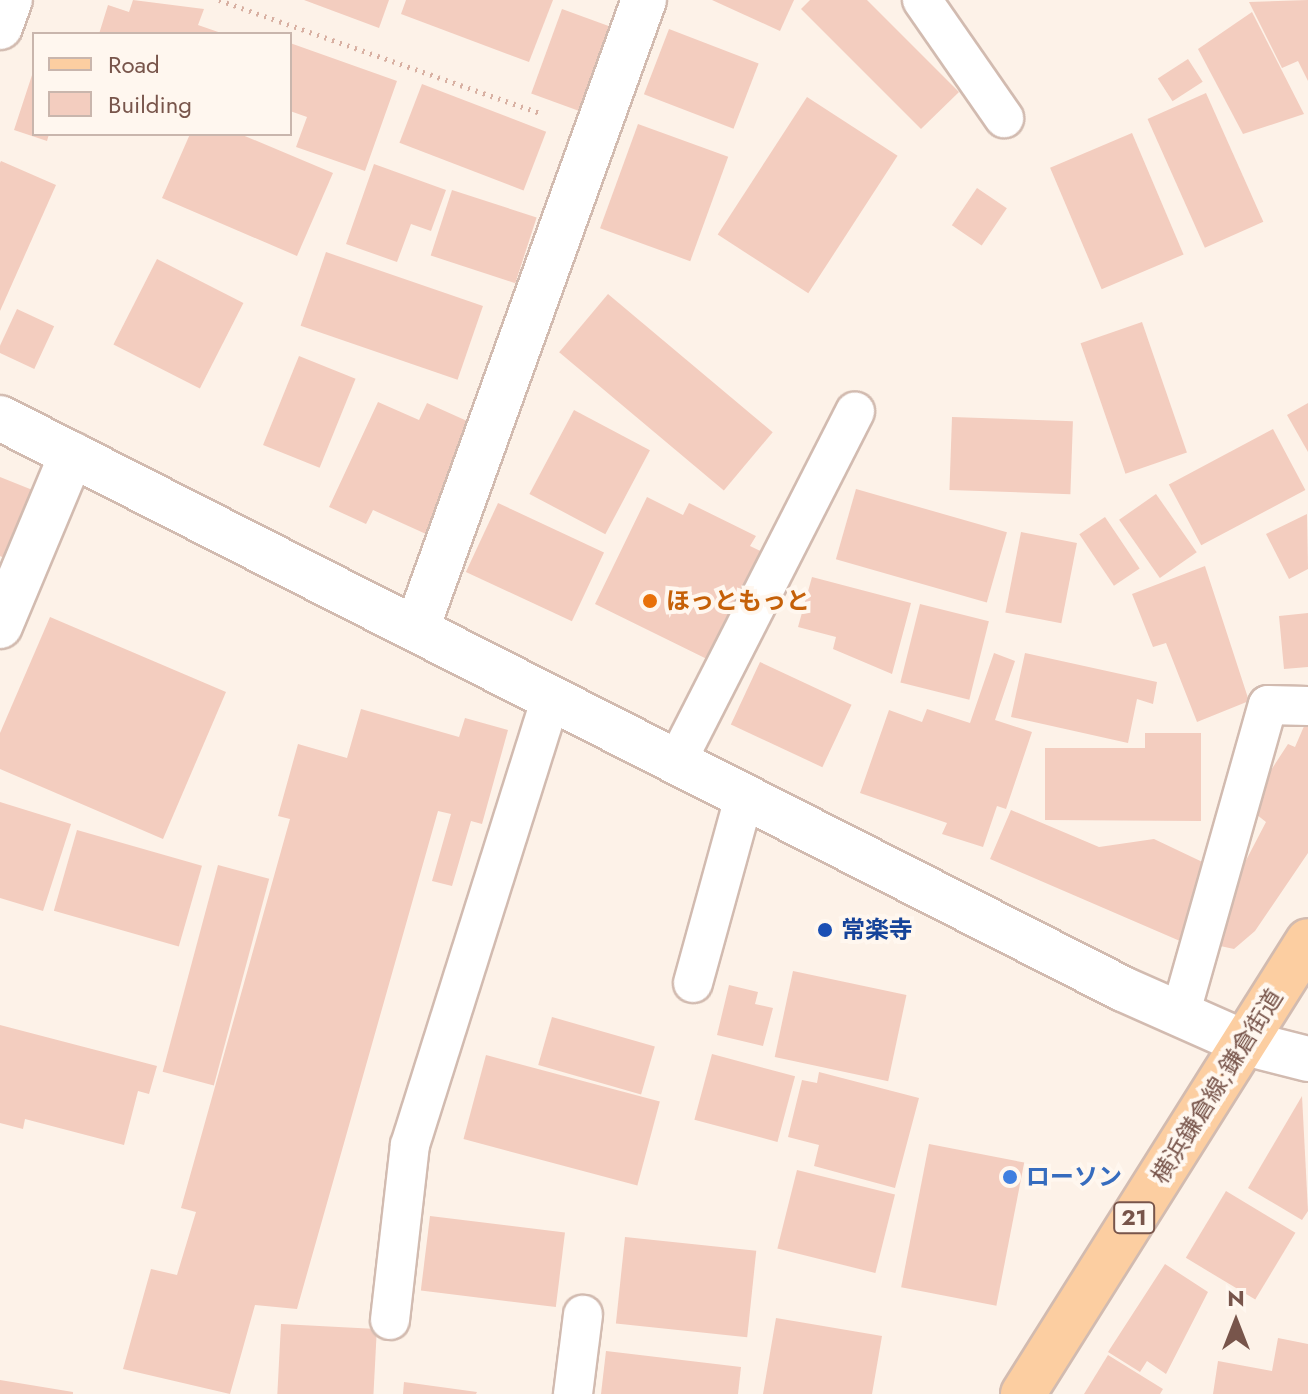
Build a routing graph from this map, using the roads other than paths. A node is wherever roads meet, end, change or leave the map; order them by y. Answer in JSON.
{"nodes":[{"id":1,"x":10,"y":0,"type":"edge"},
{"id":2,"x":644,"y":0,"type":"edge"},
{"id":3,"x":922,"y":0,"type":"edge"},
{"id":4,"x":0,"y":27,"type":"edge"},
{"id":5,"x":1004,"y":118,"type":"dead end"},
{"id":6,"x":855,"y":411,"type":"dead end"},
{"id":7,"x":0,"y":418,"type":"edge"},
{"id":8,"x":72,"y":454,"type":"junction"},
{"id":9,"x":0,"y":626,"type":"edge"},
{"id":10,"x":417,"y":628,"type":"junction"},
{"id":11,"x":552,"y":696,"type":"junction"},
{"id":12,"x":1308,"y":706,"type":"edge"},
{"id":13,"x":678,"y":759,"type":"junction"},
{"id":14,"x":745,"y":794,"type":"junction"},
{"id":15,"x":1308,"y":941,"type":"edge"},
{"id":16,"x":693,"y":983,"type":"dead end"},
{"id":17,"x":1180,"y":1015,"type":"junction"},
{"id":18,"x":1245,"y":1043,"type":"junction"},
{"id":19,"x":1308,"y":1059,"type":"edge"},
{"id":20,"x":583,"y":1315,"type":"dead end"},
{"id":21,"x":390,"y":1320,"type":"dead end"},
{"id":22,"x":573,"y":1394,"type":"edge"},
{"id":23,"x":1023,"y":1394,"type":"edge"}],
"edges":[{"from":1,"to":4,"type":"street"},
{"from":2,"to":10,"type":"street"},
{"from":3,"to":5,"type":"lane"},
{"from":6,"to":13,"type":"lane"},
{"from":7,"to":8,"type":"street"},
{"from":8,"to":9,"type":"street"},
{"from":8,"to":10,"type":"street"},
{"from":10,"to":11,"type":"street"},
{"from":11,"to":13,"type":"street"},
{"from":11,"to":21,"type":"lane"},
{"from":12,"to":17,"type":"lane"},
{"from":13,"to":14,"type":"street"},
{"from":14,"to":16,"type":"lane"},
{"from":14,"to":17,"type":"street"},
{"from":15,"to":18,"type":"main road","name":"横浜鎌倉線;鎌倉街道","number":"21"},
{"from":17,"to":18,"type":"street"},
{"from":18,"to":19,"type":"street"},
{"from":18,"to":23,"type":"main road","name":"横浜鎌倉線;鎌倉街道","number":"21"},
{"from":20,"to":22,"type":"lane"}]}
